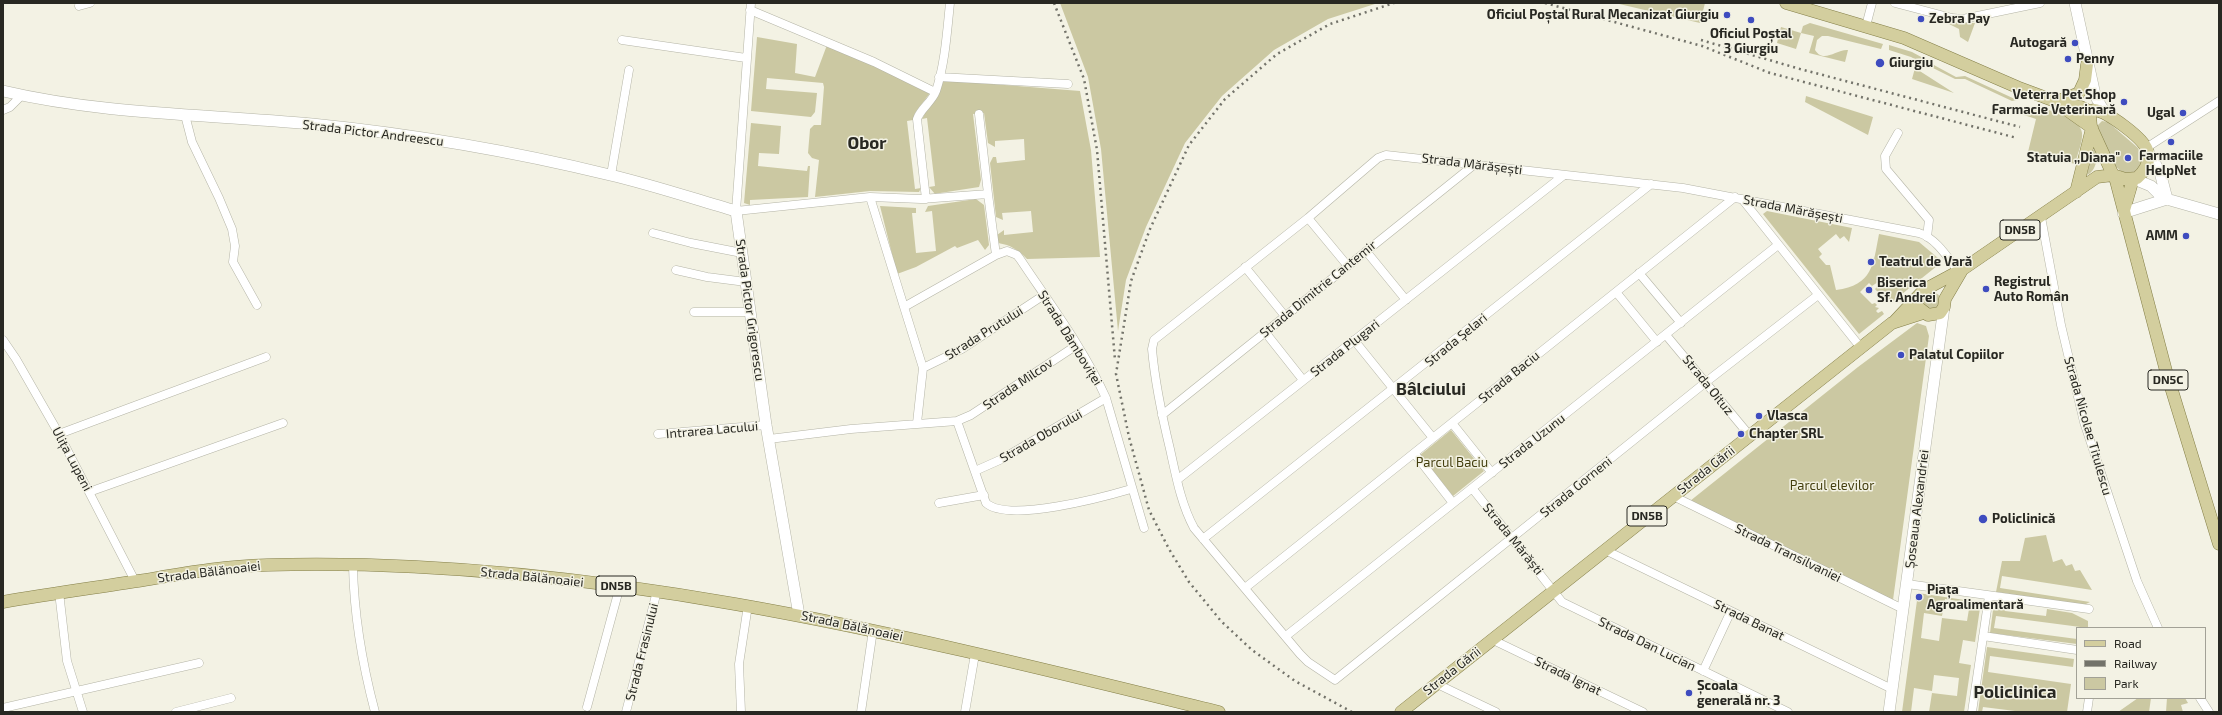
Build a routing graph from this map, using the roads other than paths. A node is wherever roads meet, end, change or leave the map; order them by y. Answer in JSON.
{"nodes":[{"id":1,"x":90,"y":3,"type":"edge"},
{"id":2,"x":950,"y":3,"type":"edge"},
{"id":3,"x":1786,"y":3,"type":"edge"},
{"id":4,"x":1872,"y":3,"type":"edge"},
{"id":5,"x":1895,"y":3,"type":"edge"},
{"id":6,"x":2040,"y":3,"type":"edge"},
{"id":7,"x":2075,"y":3,"type":"edge"},
{"id":8,"x":79,"y":6,"type":"dead end"},
{"id":9,"x":750,"y":7,"type":"edge"},
{"id":10,"x":1866,"y":26,"type":"junction"},
{"id":11,"x":622,"y":40,"type":"dead end"},
{"id":12,"x":746,"y":58,"type":"junction"},
{"id":13,"x":2087,"y":64,"type":"junction"},
{"id":14,"x":629,"y":70,"type":"dead end"},
{"id":15,"x":939,"y":77,"type":"junction"},
{"id":16,"x":1068,"y":84,"type":"dead end"},
{"id":17,"x":3,"y":91,"type":"edge"},
{"id":18,"x":935,"y":92,"type":"junction"},
{"id":19,"x":22,"y":95,"type":"junction"},
{"id":20,"x":2055,"y":101,"type":"junction"},
{"id":21,"x":2219,"y":101,"type":"edge"},
{"id":22,"x":3,"y":110,"type":"edge"},
{"id":23,"x":2092,"y":111,"type":"junction"},
{"id":24,"x":978,"y":114,"type":"dead end"},
{"id":25,"x":185,"y":115,"type":"junction"},
{"id":26,"x":2109,"y":115,"type":"junction"},
{"id":27,"x":2092,"y":128,"type":"junction"},
{"id":28,"x":1898,"y":133,"type":"dead end"},
{"id":29,"x":2147,"y":149,"type":"junction"},
{"id":30,"x":1475,"y":164,"type":"junction"},
{"id":31,"x":611,"y":175,"type":"junction"},
{"id":32,"x":1564,"y":175,"type":"junction"},
{"id":33,"x":2114,"y":176,"type":"junction"},
{"id":34,"x":2134,"y":179,"type":"junction"},
{"id":35,"x":1651,"y":184,"type":"junction"},
{"id":36,"x":2076,"y":192,"type":"junction"},
{"id":37,"x":988,"y":194,"type":"junction"},
{"id":38,"x":870,"y":197,"type":"junction"},
{"id":39,"x":1738,"y":198,"type":"junction"},
{"id":40,"x":926,"y":199,"type":"junction"},
{"id":41,"x":2167,"y":199,"type":"junction"},
{"id":42,"x":736,"y":211,"type":"junction"},
{"id":43,"x":2123,"y":214,"type":"junction"},
{"id":44,"x":2219,"y":214,"type":"edge"},
{"id":45,"x":2041,"y":217,"type":"junction"},
{"id":46,"x":1308,"y":218,"type":"junction"},
{"id":47,"x":653,"y":233,"type":"dead end"},
{"id":48,"x":1927,"y":236,"type":"junction"},
{"id":49,"x":1778,"y":245,"type":"junction"},
{"id":50,"x":1366,"y":251,"type":"junction"},
{"id":51,"x":742,"y":252,"type":"junction"},
{"id":52,"x":996,"y":254,"type":"junction"},
{"id":53,"x":1347,"y":265,"type":"junction"},
{"id":54,"x":1246,"y":267,"type":"junction"},
{"id":55,"x":676,"y":270,"type":"dead end"},
{"id":56,"x":1961,"y":270,"type":"junction"},
{"id":57,"x":1639,"y":273,"type":"junction"},
{"id":58,"x":746,"y":282,"type":"junction"},
{"id":59,"x":1616,"y":292,"type":"junction"},
{"id":60,"x":1923,"y":292,"type":"junction"},
{"id":61,"x":1044,"y":295,"type":"junction"},
{"id":62,"x":1818,"y":295,"type":"junction"},
{"id":63,"x":1406,"y":300,"type":"junction"},
{"id":64,"x":1945,"y":303,"type":"junction"},
{"id":65,"x":257,"y":305,"type":"dead end"},
{"id":66,"x":904,"y":307,"type":"junction"},
{"id":67,"x":694,"y":312,"type":"dead end"},
{"id":68,"x":750,"y":312,"type":"junction"},
{"id":69,"x":1926,"y":314,"type":"junction"},
{"id":70,"x":1285,"y":316,"type":"junction"},
{"id":71,"x":1895,"y":321,"type":"junction"},
{"id":72,"x":1681,"y":323,"type":"junction"},
{"id":73,"x":1265,"y":332,"type":"junction"},
{"id":74,"x":1666,"y":335,"type":"junction"},
{"id":75,"x":1940,"y":336,"type":"junction"},
{"id":76,"x":3,"y":340,"type":"edge"},
{"id":77,"x":1354,"y":340,"type":"junction"},
{"id":78,"x":1657,"y":342,"type":"junction"},
{"id":79,"x":1077,"y":345,"type":"junction"},
{"id":80,"x":1861,"y":348,"type":"junction"},
{"id":81,"x":266,"y":357,"type":"dead end"},
{"id":82,"x":923,"y":368,"type":"junction"},
{"id":83,"x":1303,"y":380,"type":"junction"},
{"id":84,"x":1706,"y":382,"type":"junction"},
{"id":85,"x":1394,"y":389,"type":"junction"},
{"id":86,"x":1106,"y":398,"type":"junction"},
{"id":87,"x":1162,"y":416,"type":"junction"},
{"id":88,"x":957,"y":421,"type":"junction"},
{"id":89,"x":1452,"y":422,"type":"junction"},
{"id":90,"x":917,"y":423,"type":"junction"},
{"id":91,"x":283,"y":424,"type":"dead end"},
{"id":92,"x":766,"y":425,"type":"junction"},
{"id":93,"x":59,"y":434,"type":"junction"},
{"id":94,"x":658,"y":434,"type":"dead end"},
{"id":95,"x":1750,"y":436,"type":"junction"},
{"id":96,"x":1433,"y":438,"type":"junction"},
{"id":97,"x":769,"y":440,"type":"junction"},
{"id":98,"x":1414,"y":453,"type":"junction"},
{"id":99,"x":975,"y":471,"type":"junction"},
{"id":100,"x":1492,"y":473,"type":"junction"},
{"id":101,"x":1177,"y":480,"type":"junction"},
{"id":102,"x":1472,"y":488,"type":"junction"},
{"id":103,"x":1131,"y":489,"type":"junction"},
{"id":104,"x":89,"y":492,"type":"junction"},
{"id":105,"x":984,"y":495,"type":"junction"},
{"id":106,"x":1673,"y":496,"type":"junction"},
{"id":107,"x":939,"y":503,"type":"dead end"},
{"id":108,"x":1454,"y":503,"type":"junction"},
{"id":109,"x":1144,"y":528,"type":"dead end"},
{"id":110,"x":1512,"y":538,"type":"junction"},
{"id":111,"x":1203,"y":539,"type":"junction"},
{"id":112,"x":2219,"y":544,"type":"edge"},
{"id":113,"x":1605,"y":550,"type":"junction"},
{"id":114,"x":353,"y":566,"type":"junction"},
{"id":115,"x":135,"y":581,"type":"junction"},
{"id":116,"x":1907,"y":584,"type":"junction"},
{"id":117,"x":620,"y":586,"type":"junction"},
{"id":118,"x":1245,"y":588,"type":"junction"},
{"id":119,"x":1554,"y":590,"type":"junction"},
{"id":120,"x":657,"y":591,"type":"junction"},
{"id":121,"x":60,"y":592,"type":"junction"},
{"id":122,"x":1989,"y":596,"type":"junction"},
{"id":123,"x":3,"y":602,"type":"edge"},
{"id":124,"x":748,"y":605,"type":"junction"},
{"id":125,"x":1903,"y":609,"type":"junction"},
{"id":126,"x":2089,"y":609,"type":"dead end"},
{"id":127,"x":1731,"y":611,"type":"junction"},
{"id":128,"x":799,"y":615,"type":"junction"},
{"id":129,"x":2158,"y":627,"type":"edge"},
{"id":130,"x":874,"y":630,"type":"junction"},
{"id":131,"x":1286,"y":636,"type":"junction"},
{"id":132,"x":1983,"y":636,"type":"junction"},
{"id":133,"x":1493,"y":640,"type":"junction"},
{"id":134,"x":2076,"y":650,"type":"edge"},
{"id":135,"x":975,"y":654,"type":"junction"},
{"id":136,"x":200,"y":663,"type":"dead end"},
{"id":137,"x":1703,"y":671,"type":"junction"},
{"id":138,"x":1437,"y":684,"type":"junction"},
{"id":139,"x":1892,"y":689,"type":"junction"},
{"id":140,"x":76,"y":692,"type":"junction"},
{"id":141,"x":232,"y":698,"type":"dead end"},
{"id":142,"x":2089,"y":699,"type":"edge"},
{"id":143,"x":2201,"y":699,"type":"edge"},
{"id":144,"x":587,"y":707,"type":"dead end"},
{"id":145,"x":3,"y":708,"type":"edge"},
{"id":146,"x":83,"y":712,"type":"edge"},
{"id":147,"x":176,"y":712,"type":"edge"},
{"id":148,"x":375,"y":712,"type":"edge"},
{"id":149,"x":626,"y":712,"type":"edge"},
{"id":150,"x":741,"y":712,"type":"edge"},
{"id":151,"x":860,"y":712,"type":"edge"},
{"id":152,"x":965,"y":712,"type":"edge"},
{"id":153,"x":1219,"y":712,"type":"edge"},
{"id":154,"x":1401,"y":712,"type":"edge"},
{"id":155,"x":1496,"y":712,"type":"edge"},
{"id":156,"x":1643,"y":712,"type":"edge"},
{"id":157,"x":1788,"y":712,"type":"edge"},
{"id":158,"x":1889,"y":712,"type":"edge"},
{"id":159,"x":1972,"y":712,"type":"edge"},
{"id":160,"x":2087,"y":712,"type":"edge"},
{"id":161,"x":2209,"y":712,"type":"edge"}],
"edges":[{"from":1,"to":8,"type":"street"},
{"from":2,"to":15,"type":"street"},
{"from":3,"to":10,"type":"main road"},
{"from":4,"to":10,"type":"street"},
{"from":5,"to":6,"type":"street"},
{"from":7,"to":13,"type":"street"},
{"from":9,"to":12,"type":"street","name":"Strada Pictor Grigorescu"},
{"from":9,"to":18,"type":"street"},
{"from":10,"to":20,"type":"main road"},
{"from":11,"to":12,"type":"street"},
{"from":12,"to":42,"type":"street","name":"Strada Pictor Grigorescu"},
{"from":13,"to":20,"type":"main road"},
{"from":13,"to":23,"type":"street"},
{"from":13,"to":26,"type":"street"},
{"from":14,"to":31,"type":"street"},
{"from":15,"to":16,"type":"street"},
{"from":15,"to":18,"type":"street"},
{"from":17,"to":19,"type":"street","name":"Strada Pictor Andreescu"},
{"from":18,"to":40,"type":"street"},
{"from":19,"to":22,"type":"street"},
{"from":19,"to":25,"type":"street","name":"Strada Pictor Andreescu"},
{"from":20,"to":23,"type":"main road"},
{"from":20,"to":27,"type":"main road"},
{"from":21,"to":29,"type":"street"},
{"from":23,"to":26,"type":"main road"},
{"from":23,"to":27,"type":"main road"},
{"from":24,"to":37,"type":"street"},
{"from":25,"to":31,"type":"street","name":"Strada Pictor Andreescu"},
{"from":25,"to":65,"type":"street"},
{"from":26,"to":29,"type":"main road"},
{"from":27,"to":33,"type":"main road"},
{"from":27,"to":36,"type":"main road"},
{"from":28,"to":48,"type":"street"},
{"from":29,"to":34,"type":"main road"},
{"from":29,"to":41,"type":"street"},
{"from":30,"to":32,"type":"street","name":"Strada Mărășești"},
{"from":30,"to":46,"type":"street","name":"Strada Mărășești"},
{"from":30,"to":50,"type":"street","name":"Strada Dimitrie Cantemir"},
{"from":31,"to":42,"type":"street","name":"Strada Pictor Andreescu"},
{"from":32,"to":35,"type":"street","name":"Strada Mărășești"},
{"from":32,"to":63,"type":"street","name":"Strada Plugari"},
{"from":33,"to":34,"type":"main road"},
{"from":33,"to":36,"type":"main road","number":"DN5B"},
{"from":33,"to":43,"type":"main road","number":"DN5C"},
{"from":34,"to":41,"type":"street"},
{"from":34,"to":43,"type":"main road"},
{"from":35,"to":39,"type":"street","name":"Strada Mărășești"},
{"from":35,"to":85,"type":"street","name":"Strada Șelari"},
{"from":36,"to":45,"type":"main road","number":"DN5B"},
{"from":37,"to":40,"type":"street"},
{"from":37,"to":52,"type":"street"},
{"from":38,"to":40,"type":"street"},
{"from":38,"to":42,"type":"street"},
{"from":38,"to":66,"type":"street"},
{"from":39,"to":48,"type":"street","name":"Strada Mărășești"},
{"from":39,"to":49,"type":"street"},
{"from":39,"to":57,"type":"street","name":"Strada Baciu"},
{"from":41,"to":43,"type":"street"},
{"from":41,"to":44,"type":"street"},
{"from":42,"to":51,"type":"street","name":"Strada Pictor Grigorescu"},
{"from":43,"to":112,"type":"main road","number":"DN5C"},
{"from":45,"to":56,"type":"main road","number":"DN5B"},
{"from":45,"to":129,"type":"street","name":"Strada Nicolae Titulescu"},
{"from":46,"to":53,"type":"street"},
{"from":46,"to":54,"type":"street","name":"Strada Mărășești"},
{"from":47,"to":51,"type":"street"},
{"from":48,"to":56,"type":"street"},
{"from":49,"to":62,"type":"street"},
{"from":49,"to":72,"type":"street","name":"Strada Uzunu"},
{"from":50,"to":53,"type":"street","name":"Strada Dimitrie Cantemir"},
{"from":50,"to":63,"type":"street"},
{"from":51,"to":58,"type":"street","name":"Strada Pictor Grigorescu"},
{"from":52,"to":61,"type":"street","name":"Strada Dâmboviței"},
{"from":52,"to":66,"type":"street"},
{"from":53,"to":70,"type":"street","name":"Strada Dimitrie Cantemir"},
{"from":54,"to":70,"type":"street"},
{"from":54,"to":87,"type":"street","name":"Strada Mărășești"},
{"from":55,"to":58,"type":"street"},
{"from":56,"to":60,"type":"main road","number":"DN5B"},
{"from":56,"to":64,"type":"main road","number":"DN5B"},
{"from":57,"to":59,"type":"street","name":"Strada Baciu"},
{"from":57,"to":72,"type":"street"},
{"from":58,"to":68,"type":"street","name":"Strada Pictor Grigorescu"},
{"from":59,"to":78,"type":"street"},
{"from":59,"to":89,"type":"street","name":"Strada Baciu"},
{"from":60,"to":64,"type":"main road"},
{"from":60,"to":69,"type":"main road"},
{"from":60,"to":71,"type":"main road","number":"DN5B"},
{"from":61,"to":79,"type":"street","name":"Strada Dâmboviței"},
{"from":61,"to":82,"type":"street","name":"Strada Prutului"},
{"from":62,"to":80,"type":"street"},
{"from":62,"to":84,"type":"street","name":"Strada Gorneni"},
{"from":63,"to":77,"type":"street","name":"Strada Plugari"},
{"from":64,"to":69,"type":"main road","number":"DN5B"},
{"from":64,"to":75,"type":"street","name":"Șoseaua Alexandriei"},
{"from":66,"to":82,"type":"street"},
{"from":67,"to":68,"type":"street"},
{"from":68,"to":92,"type":"street","name":"Strada Pictor Grigorescu"},
{"from":69,"to":71,"type":"main road","name":"Strada Gării","number":"DN5B"},
{"from":69,"to":75,"type":"street"},
{"from":70,"to":73,"type":"street","name":"Strada Dimitrie Cantemir"},
{"from":71,"to":80,"type":"main road","name":"Strada Gării","number":"DN5B"},
{"from":72,"to":74,"type":"street","name":"Strada Uzunu"},
{"from":73,"to":83,"type":"street"},
{"from":73,"to":87,"type":"street","name":"Strada Dimitrie Cantemir"},
{"from":74,"to":78,"type":"street","name":"Strada Uzunu"},
{"from":74,"to":84,"type":"street","name":"Strada Oituz"},
{"from":75,"to":116,"type":"street","name":"Șoseaua Alexandriei"},
{"from":76,"to":93,"type":"street","name":"Ulița Lupeni"},
{"from":77,"to":83,"type":"street","name":"Strada Plugari"},
{"from":77,"to":85,"type":"street"},
{"from":78,"to":100,"type":"street","name":"Strada Uzunu"},
{"from":79,"to":86,"type":"street","name":"Strada Dâmboviței"},
{"from":79,"to":88,"type":"street","name":"Strada Milcov"},
{"from":80,"to":95,"type":"main road","name":"Strada Gării","number":"DN5B"},
{"from":81,"to":93,"type":"street"},
{"from":82,"to":90,"type":"street"},
{"from":83,"to":101,"type":"street","name":"Strada Plugari"},
{"from":84,"to":95,"type":"street","name":"Strada Oituz"},
{"from":84,"to":110,"type":"street","name":"Strada Gorneni"},
{"from":85,"to":96,"type":"street"},
{"from":85,"to":111,"type":"street","name":"Strada Șelari"},
{"from":86,"to":99,"type":"street","name":"Strada Oborului"},
{"from":86,"to":103,"type":"street","name":"Strada Dâmboviței"},
{"from":87,"to":101,"type":"street","name":"Strada Mărășești"},
{"from":88,"to":90,"type":"street"},
{"from":88,"to":99,"type":"street"},
{"from":89,"to":96,"type":"street","name":"Strada Baciu"},
{"from":89,"to":100,"type":"street"},
{"from":90,"to":97,"type":"street"},
{"from":91,"to":104,"type":"street"},
{"from":92,"to":94,"type":"street","name":"Intrarea Lacului"},
{"from":92,"to":97,"type":"street","name":"Strada Pictor Grigorescu"},
{"from":93,"to":104,"type":"street","name":"Ulița Lupeni"},
{"from":95,"to":106,"type":"main road","name":"Strada Gării","number":"DN5B"},
{"from":96,"to":98,"type":"street","name":"Strada Baciu"},
{"from":97,"to":128,"type":"street","name":"Strada Pictor Grigorescu"},
{"from":98,"to":108,"type":"street"},
{"from":98,"to":118,"type":"street","name":"Strada Baciu"},
{"from":99,"to":105,"type":"street"},
{"from":100,"to":102,"type":"street","name":"Strada Uzunu"},
{"from":101,"to":111,"type":"street"},
{"from":102,"to":108,"type":"street","name":"Strada Uzunu"},
{"from":102,"to":110,"type":"street","name":"Strada Mărăști"},
{"from":103,"to":105,"type":"street"},
{"from":103,"to":109,"type":"street","name":"Strada Dâmboviței"},
{"from":104,"to":115,"type":"street","name":"Ulița Lupeni"},
{"from":105,"to":107,"type":"street"},
{"from":106,"to":113,"type":"main road","name":"Strada Gării","number":"DN5B"},
{"from":106,"to":125,"type":"street","name":"Strada Transilvaniei"},
{"from":108,"to":131,"type":"street","name":"Strada Uzunu"},
{"from":110,"to":119,"type":"street","name":"Strada Mărăști"},
{"from":110,"to":131,"type":"street","name":"Strada Gorneni"},
{"from":111,"to":118,"type":"street"},
{"from":113,"to":119,"type":"main road","name":"Strada Gării","number":"DN5B"},
{"from":113,"to":127,"type":"street","name":"Strada Banat"},
{"from":114,"to":115,"type":"main road","name":"Strada Bălănoaiei","number":"DN5B"},
{"from":114,"to":117,"type":"main road","name":"Strada Bălănoaiei","number":"DN5B"},
{"from":114,"to":148,"type":"street"},
{"from":115,"to":121,"type":"main road","name":"Strada Bălănoaiei","number":"DN5B"},
{"from":116,"to":122,"type":"street"},
{"from":116,"to":125,"type":"street","name":"Șoseaua Alexandriei"},
{"from":117,"to":120,"type":"main road","name":"Strada Bălănoaiei","number":"DN5B"},
{"from":117,"to":144,"type":"street"},
{"from":118,"to":131,"type":"street"},
{"from":119,"to":133,"type":"main road","name":"Strada Gării","number":"DN5B"},
{"from":119,"to":137,"type":"street","name":"Strada Dan Lucian"},
{"from":120,"to":124,"type":"main road","name":"Strada Bălănoaiei","number":"DN5B"},
{"from":120,"to":149,"type":"street","name":"Strada Frasinului"},
{"from":121,"to":123,"type":"main road","name":"Strada Bălănoaiei","number":"DN5B"},
{"from":121,"to":140,"type":"street"},
{"from":122,"to":126,"type":"street"},
{"from":122,"to":132,"type":"street"},
{"from":124,"to":128,"type":"main road","name":"Strada Bălănoaiei","number":"DN5B"},
{"from":124,"to":150,"type":"street"},
{"from":125,"to":139,"type":"street","name":"Șoseaua Alexandriei"},
{"from":127,"to":137,"type":"street"},
{"from":127,"to":139,"type":"street","name":"Strada Banat"},
{"from":128,"to":130,"type":"main road","name":"Strada Bălănoaiei","number":"DN5B"},
{"from":130,"to":135,"type":"main road","name":"Strada Bălănoaiei","number":"DN5B"},
{"from":130,"to":151,"type":"street"},
{"from":132,"to":134,"type":"street"},
{"from":132,"to":159,"type":"street"},
{"from":133,"to":138,"type":"main road","name":"Strada Gării","number":"DN5B"},
{"from":133,"to":156,"type":"street","name":"Strada Ignat"},
{"from":135,"to":152,"type":"street"},
{"from":135,"to":153,"type":"main road","name":"Strada Bălănoaiei","number":"DN5B"},
{"from":136,"to":140,"type":"street"},
{"from":137,"to":157,"type":"street","name":"Strada Dan Lucian"},
{"from":138,"to":154,"type":"main road","name":"Strada Gării","number":"DN5B"},
{"from":138,"to":155,"type":"street"},
{"from":139,"to":158,"type":"street","name":"Șoseaua Alexandriei"},
{"from":140,"to":145,"type":"street"},
{"from":140,"to":146,"type":"street"},
{"from":141,"to":147,"type":"street"},
{"from":142,"to":160,"type":"street"},
{"from":143,"to":161,"type":"street"}]}
